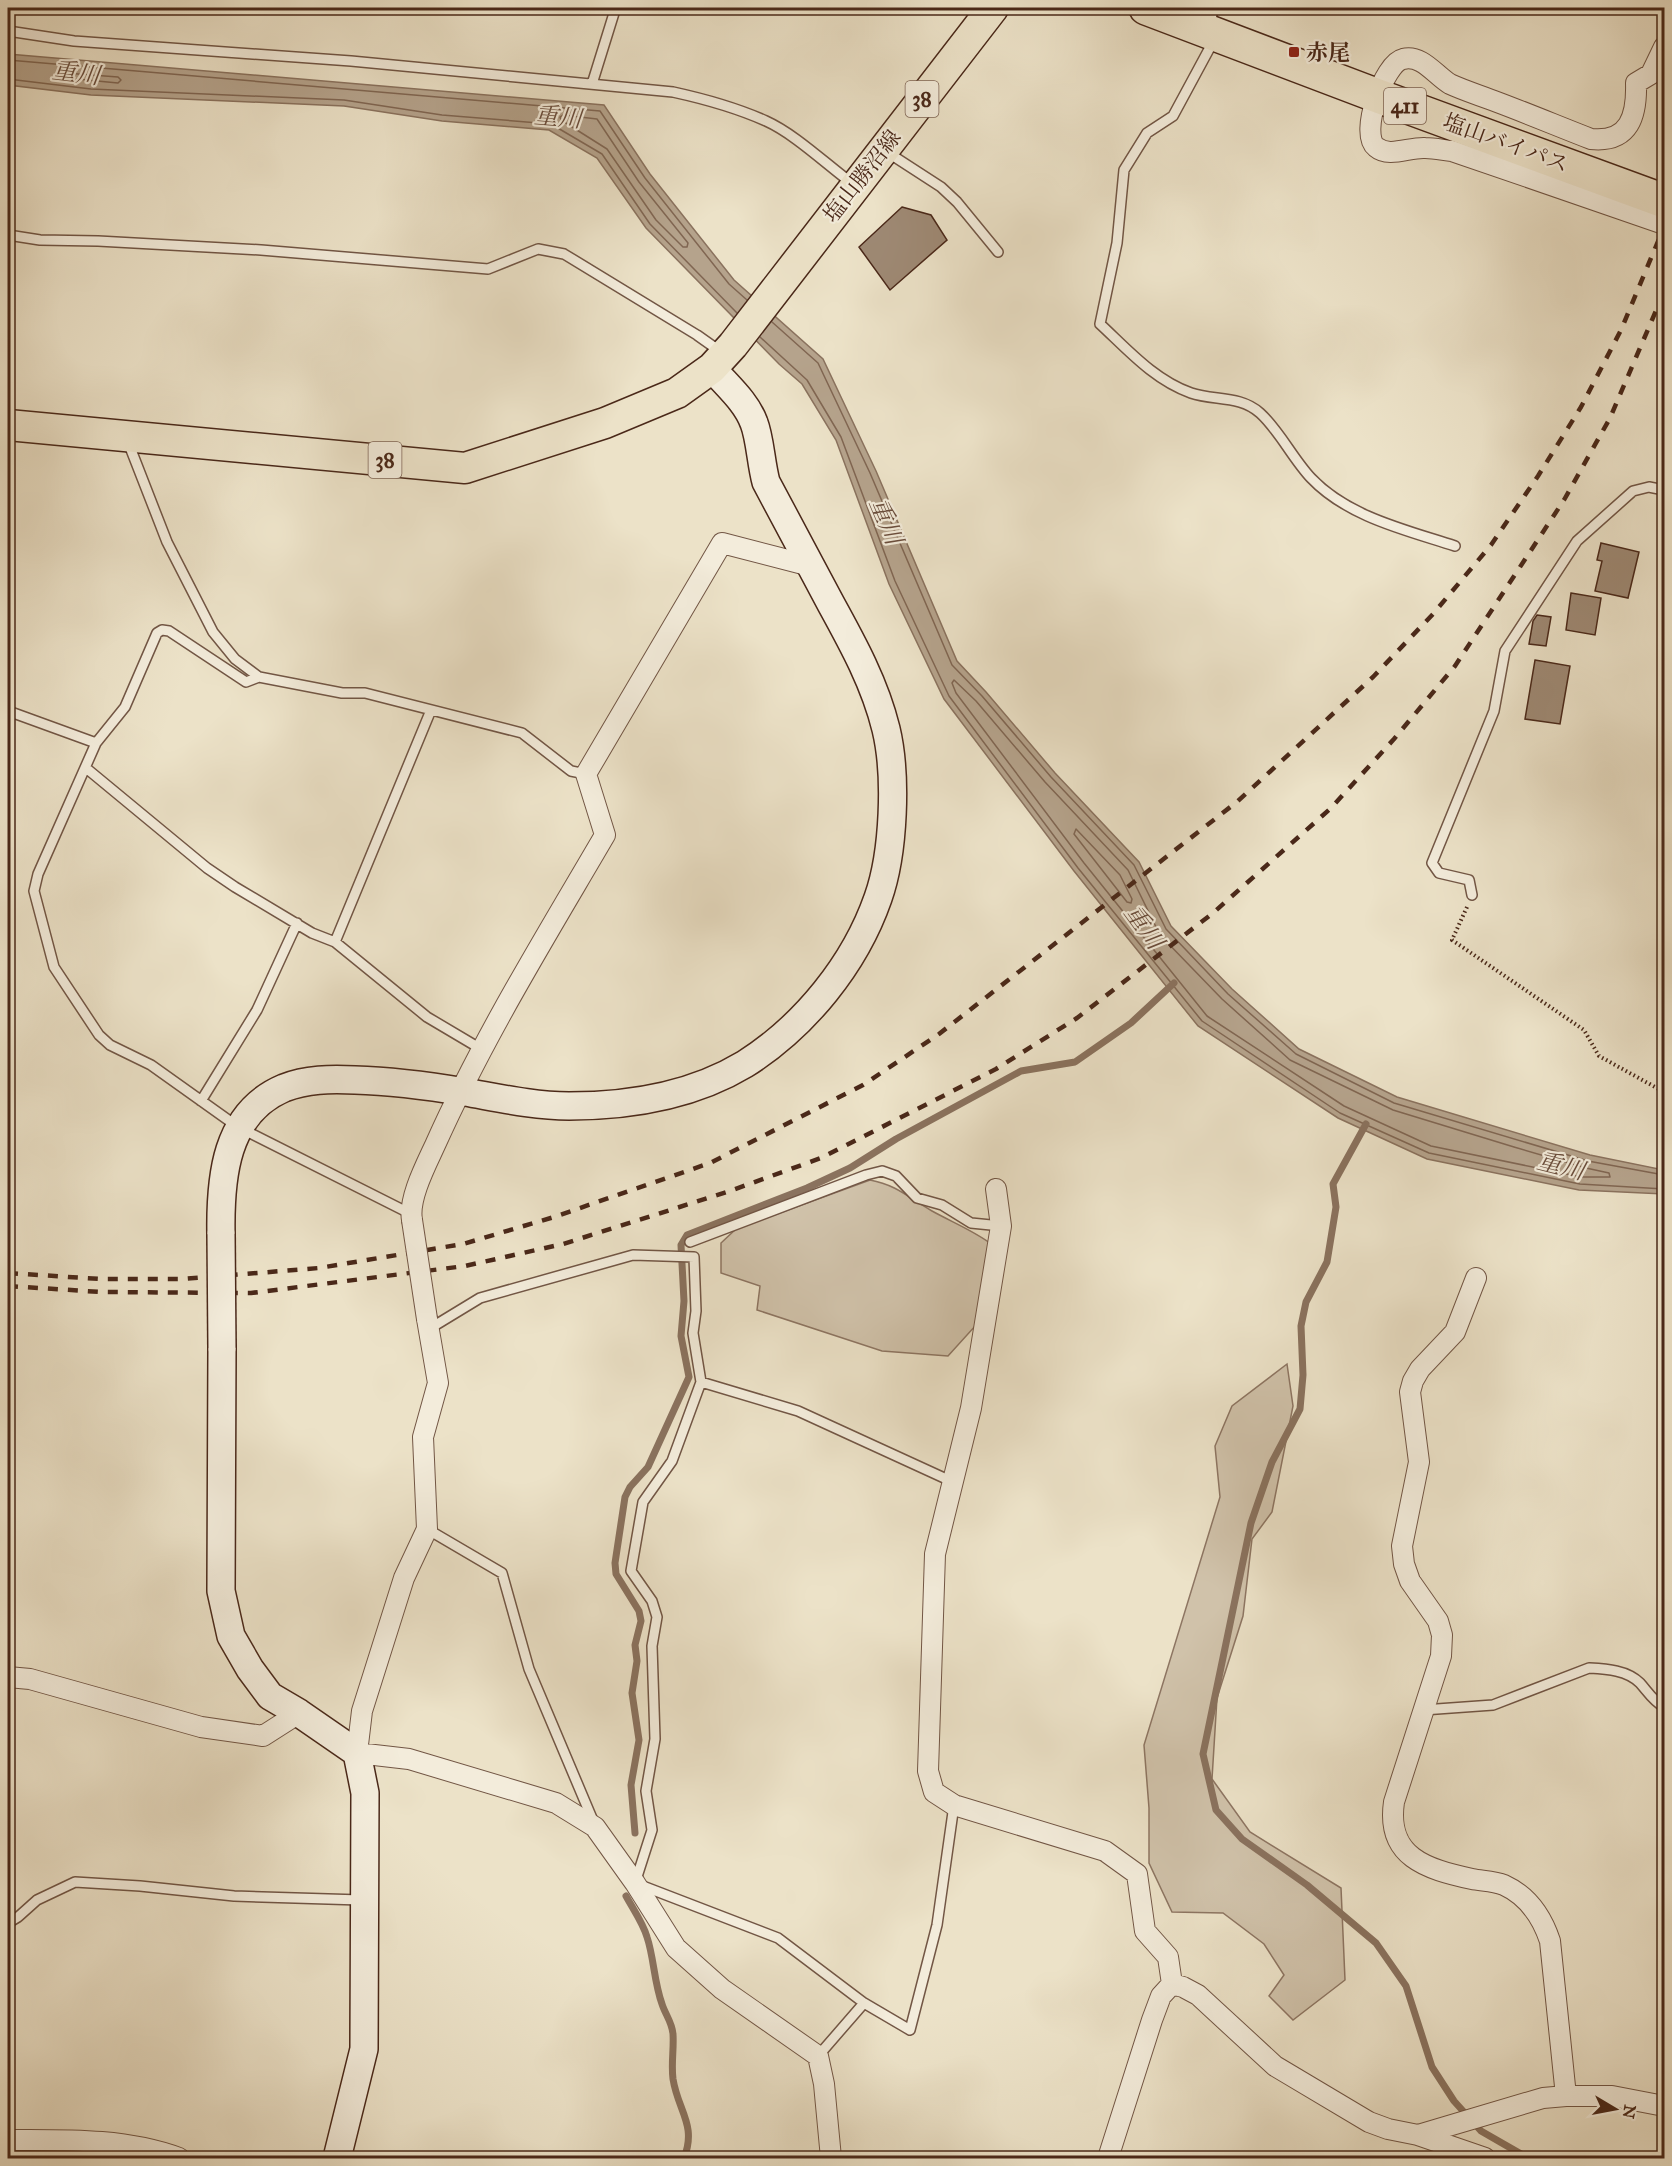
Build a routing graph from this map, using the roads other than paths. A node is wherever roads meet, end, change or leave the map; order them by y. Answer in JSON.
{"nodes":[{"id":1,"x":611,"y":8,"type":"edge"},
{"id":2,"x":993,"y":8,"type":"edge"},
{"id":3,"x":1146,"y":8,"type":"edge"},
{"id":4,"x":1213,"y":25,"type":"edge"},
{"id":5,"x":8,"y":31,"type":"edge"},
{"id":6,"x":1665,"y":47,"type":"edge"},
{"id":7,"x":592,"y":84,"type":"junction"},
{"id":8,"x":1378,"y":96,"type":"junction"},
{"id":9,"x":882,"y":149,"type":"junction"},
{"id":10,"x":852,"y":188,"type":"junction"},
{"id":11,"x":1665,"y":201,"type":"edge"},
{"id":12,"x":1665,"y":224,"type":"edge"},
{"id":13,"x":8,"y":235,"type":"edge"},
{"id":14,"x":998,"y":252,"type":"dead end"},
{"id":15,"x":723,"y":356,"type":"junction"},
{"id":16,"x":8,"y":425,"type":"edge"},
{"id":17,"x":125,"y":435,"type":"junction"},
{"id":18,"x":1665,"y":490,"type":"edge"},
{"id":19,"x":1455,"y":546,"type":"dead end"},
{"id":20,"x":811,"y":566,"type":"junction"},
{"id":21,"x":259,"y":678,"type":"junction"},
{"id":22,"x":431,"y":710,"type":"junction"},
{"id":23,"x":8,"y":711,"type":"edge"},
{"id":24,"x":96,"y":743,"type":"junction"},
{"id":25,"x":86,"y":768,"type":"junction"},
{"id":26,"x":586,"y":774,"type":"junction"},
{"id":27,"x":1472,"y":895,"type":"road end"},
{"id":28,"x":297,"y":923,"type":"junction"},
{"id":29,"x":335,"y":942,"type":"junction"},
{"id":30,"x":482,"y":1049,"type":"junction"},
{"id":31,"x":459,"y":1091,"type":"junction"},
{"id":32,"x":201,"y":1101,"type":"junction"},
{"id":33,"x":238,"y":1127,"type":"junction"},
{"id":34,"x":996,"y":1189,"type":"dead end"},
{"id":35,"x":411,"y":1217,"type":"junction"},
{"id":36,"x":1001,"y":1226,"type":"junction"},
{"id":37,"x":690,"y":1242,"type":"dead end"},
{"id":38,"x":1476,"y":1278,"type":"dead end"},
{"id":39,"x":428,"y":1324,"type":"junction"},
{"id":40,"x":701,"y":1382,"type":"junction"},
{"id":41,"x":953,"y":1482,"type":"junction"},
{"id":42,"x":427,"y":1529,"type":"junction"},
{"id":43,"x":8,"y":1677,"type":"edge"},
{"id":44,"x":1665,"y":1707,"type":"edge"},
{"id":45,"x":1423,"y":1710,"type":"junction"},
{"id":46,"x":299,"y":1713,"type":"junction"},
{"id":47,"x":357,"y":1753,"type":"junction"},
{"id":48,"x":954,"y":1805,"type":"junction"},
{"id":49,"x":595,"y":1827,"type":"junction"},
{"id":50,"x":635,"y":1883,"type":"junction"},
{"id":51,"x":364,"y":1900,"type":"junction"},
{"id":52,"x":8,"y":1923,"type":"edge"},
{"id":53,"x":1173,"y":1984,"type":"junction"},
{"id":54,"x":864,"y":2003,"type":"junction"},
{"id":55,"x":818,"y":2056,"type":"junction"},
{"id":56,"x":1566,"y":2096,"type":"junction"},
{"id":57,"x":1665,"y":2106,"type":"edge"},
{"id":58,"x":1418,"y":2135,"type":"junction"},
{"id":59,"x":8,"y":2140,"type":"edge"},
{"id":60,"x":179,"y":2158,"type":"edge"},
{"id":61,"x":337,"y":2158,"type":"edge"},
{"id":62,"x":831,"y":2158,"type":"edge"},
{"id":63,"x":1108,"y":2158,"type":"edge"},
{"id":64,"x":1485,"y":2158,"type":"edge"}],
"edges":[{"from":1,"to":7,"type":"lane"},
{"from":2,"to":9,"type":"main road","name":"塩山勝沼線","number":"38"},
{"from":3,"to":4,"type":"highway","name":"塩山バイパス","number":"411"},
{"from":4,"to":8,"type":"highway","name":"塩山バイパス","number":"411"},
{"from":4,"to":19,"type":"lane"},
{"from":5,"to":7,"type":"lane"},
{"from":6,"to":8,"type":"street"},
{"from":7,"to":10,"type":"lane"},
{"from":8,"to":11,"type":"highway","name":"塩山バイパス","number":"411"},
{"from":8,"to":12,"type":"street"},
{"from":9,"to":10,"type":"main road","name":"塩山勝沼線","number":"38"},
{"from":9,"to":14,"type":"lane"},
{"from":10,"to":15,"type":"main road","name":"塩山勝沼線","number":"38"},
{"from":13,"to":15,"type":"lane"},
{"from":15,"to":17,"type":"main road","number":"38"},
{"from":15,"to":20,"type":"street"},
{"from":16,"to":17,"type":"main road","number":"38"},
{"from":17,"to":21,"type":"lane"},
{"from":18,"to":27,"type":"lane"},
{"from":20,"to":26,"type":"street"},
{"from":20,"to":31,"type":"street"},
{"from":21,"to":22,"type":"lane"},
{"from":21,"to":24,"type":"lane"},
{"from":22,"to":26,"type":"lane"},
{"from":22,"to":29,"type":"lane"},
{"from":23,"to":24,"type":"lane"},
{"from":24,"to":25,"type":"lane"},
{"from":25,"to":28,"type":"lane"},
{"from":25,"to":32,"type":"lane"},
{"from":26,"to":30,"type":"street"},
{"from":28,"to":29,"type":"lane"},
{"from":28,"to":32,"type":"lane"},
{"from":29,"to":30,"type":"lane"},
{"from":30,"to":31,"type":"street"},
{"from":31,"to":33,"type":"street"},
{"from":31,"to":35,"type":"street"},
{"from":32,"to":33,"type":"lane"},
{"from":33,"to":35,"type":"lane"},
{"from":33,"to":46,"type":"street","bridge":true},
{"from":34,"to":36,"type":"street"},
{"from":35,"to":39,"type":"street","bridge":true},
{"from":36,"to":37,"type":"lane"},
{"from":36,"to":41,"type":"street"},
{"from":38,"to":45,"type":"street"},
{"from":39,"to":40,"type":"lane"},
{"from":39,"to":42,"type":"street"},
{"from":40,"to":41,"type":"lane"},
{"from":40,"to":50,"type":"lane"},
{"from":41,"to":48,"type":"street"},
{"from":42,"to":47,"type":"street"},
{"from":42,"to":49,"type":"lane"},
{"from":43,"to":46,"type":"street"},
{"from":44,"to":45,"type":"lane"},
{"from":45,"to":56,"type":"street"},
{"from":46,"to":47,"type":"street"},
{"from":47,"to":49,"type":"street"},
{"from":47,"to":51,"type":"street"},
{"from":48,"to":53,"type":"street"},
{"from":48,"to":54,"type":"lane"},
{"from":49,"to":50,"type":"street"},
{"from":50,"to":54,"type":"lane"},
{"from":50,"to":55,"type":"street"},
{"from":51,"to":52,"type":"lane"},
{"from":51,"to":61,"type":"street"},
{"from":53,"to":58,"type":"street"},
{"from":53,"to":63,"type":"street"},
{"from":54,"to":55,"type":"lane"},
{"from":55,"to":62,"type":"street"},
{"from":56,"to":57,"type":"street"},
{"from":56,"to":58,"type":"street"},
{"from":58,"to":64,"type":"street"},
{"from":59,"to":60,"type":"street"}]}
